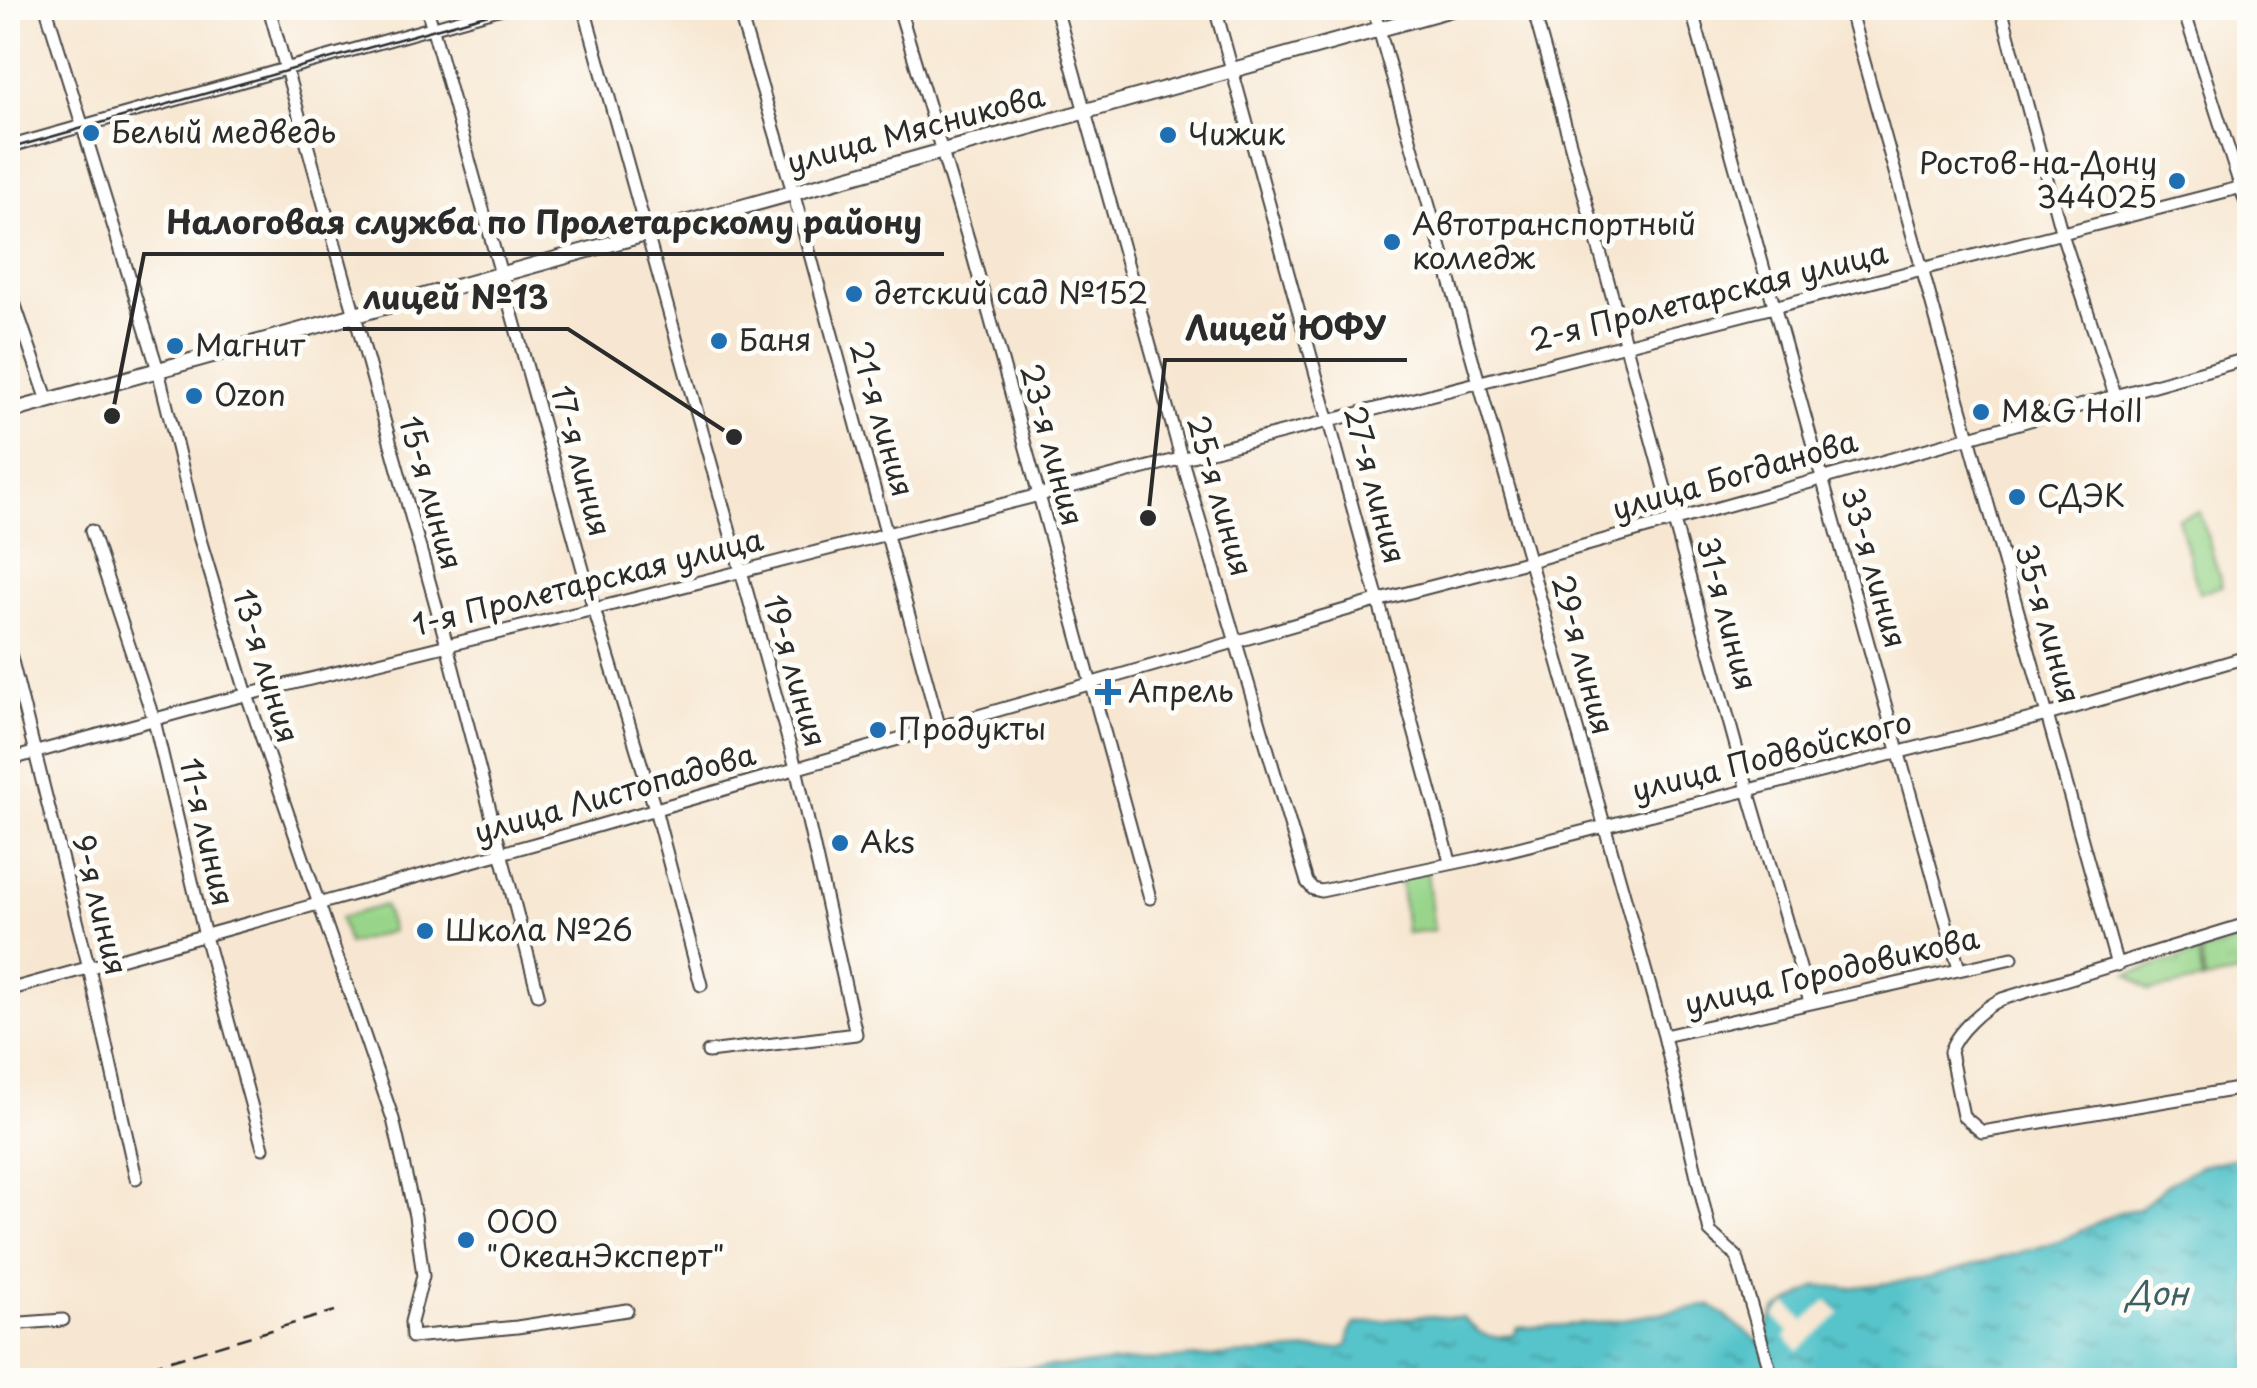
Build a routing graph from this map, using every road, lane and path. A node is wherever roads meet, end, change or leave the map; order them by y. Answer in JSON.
{"nodes":[{"id":1,"x":46,"y":8,"type":"edge"},
{"id":2,"x":269,"y":8,"type":"edge"},
{"id":3,"x":427,"y":8,"type":"edge"},
{"id":4,"x":502,"y":8,"type":"edge"},
{"id":5,"x":584,"y":8,"type":"edge"},
{"id":6,"x":738,"y":8,"type":"edge"},
{"id":7,"x":899,"y":8,"type":"edge"},
{"id":8,"x":1056,"y":8,"type":"edge"},
{"id":9,"x":1215,"y":8,"type":"edge"},
{"id":10,"x":1374,"y":8,"type":"edge"},
{"id":11,"x":1455,"y":8,"type":"edge"},
{"id":12,"x":1533,"y":8,"type":"edge"},
{"id":13,"x":1691,"y":8,"type":"edge"},
{"id":14,"x":1849,"y":8,"type":"edge"},
{"id":15,"x":2001,"y":8,"type":"edge"},
{"id":16,"x":2183,"y":8,"type":"edge"},
{"id":17,"x":433,"y":28,"type":"junction"},
{"id":18,"x":1379,"y":29,"type":"junction"},
{"id":19,"x":287,"y":68,"type":"junction"},
{"id":20,"x":1233,"y":69,"type":"junction"},
{"id":21,"x":1088,"y":111,"type":"junction"},
{"id":22,"x":84,"y":125,"type":"junction"},
{"id":23,"x":8,"y":146,"type":"edge"},
{"id":24,"x":943,"y":150,"type":"junction"},
{"id":25,"x":2245,"y":186,"type":"edge"},
{"id":26,"x":792,"y":192,"type":"junction"},
{"id":27,"x":2250,"y":216,"type":"edge"},
{"id":28,"x":2062,"y":231,"type":"junction"},
{"id":29,"x":646,"y":233,"type":"junction"},
{"id":30,"x":1924,"y":269,"type":"junction"},
{"id":31,"x":504,"y":277,"type":"junction"},
{"id":32,"x":8,"y":285,"type":"edge"},
{"id":33,"x":1775,"y":308,"type":"junction"},
{"id":34,"x":355,"y":318,"type":"junction"},
{"id":35,"x":1628,"y":345,"type":"junction"},
{"id":36,"x":2250,"y":358,"type":"edge"},
{"id":37,"x":158,"y":370,"type":"junction"},
{"id":38,"x":1480,"y":380,"type":"junction"},
{"id":39,"x":2115,"y":396,"type":"junction"},
{"id":40,"x":48,"y":400,"type":"junction"},
{"id":41,"x":8,"y":412,"type":"edge"},
{"id":42,"x":1330,"y":418,"type":"junction"},
{"id":43,"x":1968,"y":436,"type":"junction"},
{"id":44,"x":1181,"y":457,"type":"junction"},
{"id":45,"x":1822,"y":478,"type":"junction"},
{"id":46,"x":1038,"y":495,"type":"junction"},
{"id":47,"x":1675,"y":518,"type":"junction"},
{"id":48,"x":91,"y":531,"type":"dead end"},
{"id":49,"x":887,"y":533,"type":"junction"},
{"id":50,"x":1530,"y":560,"type":"junction"},
{"id":51,"x":740,"y":570,"type":"junction"},
{"id":52,"x":1380,"y":600,"type":"junction"},
{"id":53,"x":594,"y":609,"type":"junction"},
{"id":54,"x":1235,"y":641,"type":"junction"},
{"id":55,"x":447,"y":645,"type":"junction"},
{"id":56,"x":8,"y":646,"type":"edge"},
{"id":57,"x":2250,"y":656,"type":"edge"},
{"id":58,"x":1090,"y":685,"type":"junction"},
{"id":59,"x":247,"y":696,"type":"junction"},
{"id":60,"x":2046,"y":715,"type":"junction"},
{"id":61,"x":154,"y":720,"type":"junction"},
{"id":62,"x":940,"y":729,"type":"junction"},
{"id":63,"x":1898,"y":751,"type":"junction"},
{"id":64,"x":36,"y":753,"type":"junction"},
{"id":65,"x":8,"y":760,"type":"edge"},
{"id":66,"x":796,"y":768,"type":"junction"},
{"id":67,"x":1748,"y":790,"type":"junction"},
{"id":68,"x":655,"y":809,"type":"junction"},
{"id":69,"x":1603,"y":825,"type":"junction"},
{"id":70,"x":502,"y":853,"type":"junction"},
{"id":71,"x":1450,"y":862,"type":"junction"},
{"id":72,"x":1307,"y":882,"type":"joint"},
{"id":73,"x":1150,"y":898,"type":"dead end"},
{"id":74,"x":320,"y":905,"type":"junction"},
{"id":75,"x":2250,"y":923,"type":"edge"},
{"id":76,"x":205,"y":936,"type":"junction"},
{"id":77,"x":2012,"y":958,"type":"dead end"},
{"id":78,"x":2117,"y":965,"type":"junction"},
{"id":79,"x":89,"y":968,"type":"junction"},
{"id":80,"x":1959,"y":969,"type":"junction"},
{"id":81,"x":701,"y":986,"type":"dead end"},
{"id":82,"x":8,"y":990,"type":"edge"},
{"id":83,"x":538,"y":994,"type":"dead end"},
{"id":84,"x":1810,"y":1002,"type":"junction"},
{"id":85,"x":1664,"y":1036,"type":"junction"},
{"id":86,"x":708,"y":1052,"type":"dead end"},
{"id":87,"x":2250,"y":1087,"type":"edge"},
{"id":88,"x":263,"y":1148,"type":"dead end"},
{"id":89,"x":136,"y":1178,"type":"dead end"},
{"id":90,"x":628,"y":1310,"type":"dead end"},
{"id":91,"x":63,"y":1320,"type":"dead end"},
{"id":92,"x":8,"y":1324,"type":"edge"},
{"id":93,"x":1773,"y":1380,"type":"edge"}],
"edges":[{"from":1,"to":22,"type":"street","name":"13-я линия"},
{"from":2,"to":19,"type":"street","name":"15-я линия"},
{"from":3,"to":17,"type":"street","name":"17-я линия"},
{"from":4,"to":17,"type":"street"},
{"from":5,"to":29,"type":"street","name":"19-я линия"},
{"from":6,"to":26,"type":"street","name":"21-я линия"},
{"from":7,"to":24,"type":"street","name":"23-я линия"},
{"from":8,"to":21,"type":"street","name":"25-я линия"},
{"from":9,"to":20,"type":"street","name":"27-я линия"},
{"from":10,"to":18,"type":"street","name":"29-я линия"},
{"from":11,"to":18,"type":"main road","name":"улица Мясникова"},
{"from":12,"to":35,"type":"street","name":"31-я линия"},
{"from":13,"to":33,"type":"street","name":"33-я линия"},
{"from":14,"to":30,"type":"street","name":"35-я линия"},
{"from":15,"to":28,"type":"street"},
{"from":16,"to":25,"type":"street"},
{"from":17,"to":19,"type":"street"},
{"from":17,"to":31,"type":"street","name":"17-я линия"},
{"from":18,"to":20,"type":"main road","name":"улица Мясникова"},
{"from":18,"to":38,"type":"street","name":"29-я линия"},
{"from":19,"to":22,"type":"street"},
{"from":19,"to":34,"type":"street","name":"15-я линия"},
{"from":20,"to":21,"type":"main road","name":"улица Мясникова"},
{"from":20,"to":42,"type":"street","name":"27-я линия"},
{"from":21,"to":24,"type":"main road","name":"улица Мясникова"},
{"from":21,"to":44,"type":"street","name":"25-я линия"},
{"from":22,"to":23,"type":"street"},
{"from":22,"to":37,"type":"street","name":"13-я линия"},
{"from":24,"to":26,"type":"main road","name":"улица Мясникова"},
{"from":24,"to":46,"type":"street","name":"23-я линия"},
{"from":25,"to":27,"type":"street"},
{"from":25,"to":28,"type":"street","name":"2-я Пролетарская улица"},
{"from":26,"to":29,"type":"main road","name":"улица Мясникова"},
{"from":26,"to":49,"type":"street","name":"21-я линия"},
{"from":28,"to":30,"type":"street","name":"2-я Пролетарская улица"},
{"from":28,"to":39,"type":"street"},
{"from":29,"to":31,"type":"main road","name":"улица Мясникова"},
{"from":29,"to":51,"type":"street","name":"19-я линия"},
{"from":30,"to":33,"type":"street","name":"2-я Пролетарская улица"},
{"from":30,"to":43,"type":"street","name":"35-я линия"},
{"from":31,"to":34,"type":"main road","name":"улица Мясникова"},
{"from":31,"to":53,"type":"street","name":"17-я линия"},
{"from":32,"to":40,"type":"street"},
{"from":33,"to":35,"type":"street","name":"2-я Пролетарская улица"},
{"from":33,"to":45,"type":"street","name":"33-я линия"},
{"from":34,"to":37,"type":"main road","name":"улица Мясникова"},
{"from":34,"to":55,"type":"street","name":"15-я линия"},
{"from":35,"to":38,"type":"street","name":"2-я Пролетарская улица"},
{"from":35,"to":47,"type":"street","name":"31-я линия"},
{"from":36,"to":39,"type":"street","name":"улица Богданова"},
{"from":37,"to":40,"type":"main road","name":"улица Мясникова"},
{"from":37,"to":59,"type":"street","name":"13-я линия"},
{"from":38,"to":42,"type":"street","name":"2-я Пролетарская улица"},
{"from":38,"to":50,"type":"street","name":"29-я линия"},
{"from":39,"to":43,"type":"street","name":"улица Богданова"},
{"from":40,"to":41,"type":"main road","name":"улица Мясникова"},
{"from":42,"to":44,"type":"street","name":"2-я Пролетарская улица"},
{"from":42,"to":52,"type":"street","name":"27-я линия"},
{"from":43,"to":45,"type":"street","name":"улица Богданова"},
{"from":43,"to":60,"type":"street","name":"35-я линия"},
{"from":44,"to":46,"type":"street","name":"1-я Пролетарская улица"},
{"from":44,"to":54,"type":"street","name":"25-я линия"},
{"from":45,"to":47,"type":"street","name":"улица Богданова"},
{"from":45,"to":63,"type":"street","name":"33-я линия"},
{"from":46,"to":49,"type":"street","name":"1-я Пролетарская улица"},
{"from":46,"to":58,"type":"street","name":"23-я линия"},
{"from":47,"to":50,"type":"street","name":"улица Богданова"},
{"from":47,"to":67,"type":"street","name":"31-я линия"},
{"from":48,"to":61,"type":"street","name":"11-я линия"},
{"from":49,"to":51,"type":"street","name":"1-я Пролетарская улица"},
{"from":49,"to":62,"type":"street","name":"21-я линия"},
{"from":50,"to":52,"type":"street","name":"улица Богданова"},
{"from":50,"to":69,"type":"street","name":"29-я линия"},
{"from":51,"to":53,"type":"street","name":"1-я Пролетарская улица"},
{"from":51,"to":66,"type":"street","name":"19-я линия"},
{"from":52,"to":54,"type":"street","name":"улица Богданова"},
{"from":52,"to":71,"type":"street","name":"27-я линия"},
{"from":53,"to":55,"type":"street","name":"1-я Пролетарская улица"},
{"from":53,"to":68,"type":"street","name":"17-я линия"},
{"from":54,"to":58,"type":"street","name":"улица Листопадова"},
{"from":54,"to":72,"type":"street","name":"25-я линия"},
{"from":55,"to":59,"type":"street","name":"1-я Пролетарская улица"},
{"from":55,"to":70,"type":"street","name":"15-я линия"},
{"from":56,"to":64,"type":"street","name":"9-я линия"},
{"from":57,"to":60,"type":"street","name":"улица Подвойского"},
{"from":58,"to":62,"type":"street","name":"улица Листопадова"},
{"from":58,"to":73,"type":"street","name":"23-я линия"},
{"from":59,"to":61,"type":"street","name":"1-я Пролетарская улица"},
{"from":59,"to":74,"type":"street","name":"13-я линия"},
{"from":60,"to":63,"type":"street","name":"улица Подвойского"},
{"from":60,"to":78,"type":"street","name":"35-я линия"},
{"from":61,"to":64,"type":"street","name":"1-я Пролетарская улица"},
{"from":61,"to":76,"type":"street","name":"11-я линия"},
{"from":62,"to":66,"type":"street","name":"улица Листопадова"},
{"from":63,"to":67,"type":"street","name":"улица Подвойского"},
{"from":63,"to":80,"type":"street","name":"33-я линия"},
{"from":64,"to":65,"type":"street","name":"1-я Пролетарская улица"},
{"from":64,"to":79,"type":"street","name":"9-я линия"},
{"from":66,"to":68,"type":"street","name":"улица Листопадова"},
{"from":66,"to":86,"type":"street","name":"19-я линия"},
{"from":67,"to":69,"type":"street","name":"улица Подвойского"},
{"from":67,"to":84,"type":"street","name":"31-я линия"},
{"from":68,"to":70,"type":"street","name":"улица Листопадова"},
{"from":68,"to":81,"type":"street","name":"17-я линия"},
{"from":69,"to":71,"type":"street","name":"улица Подвойского"},
{"from":69,"to":85,"type":"street","name":"29-я линия"},
{"from":70,"to":74,"type":"street","name":"улица Листопадова"},
{"from":70,"to":83,"type":"street","name":"15-я линия"},
{"from":71,"to":72,"type":"street","name":"улица Подвойского"},
{"from":74,"to":76,"type":"street","name":"улица Листопадова"},
{"from":74,"to":90,"type":"street","name":"13-я линия"},
{"from":75,"to":78,"type":"street"},
{"from":76,"to":79,"type":"street","name":"улица Листопадова"},
{"from":76,"to":88,"type":"street","name":"11-я линия"},
{"from":77,"to":80,"type":"street","name":"улица Городовикова"},
{"from":78,"to":87,"type":"street"},
{"from":79,"to":82,"type":"street","name":"улица Листопадова"},
{"from":79,"to":89,"type":"street","name":"9-я линия"},
{"from":80,"to":84,"type":"street","name":"улица Городовикова"},
{"from":84,"to":85,"type":"street","name":"улица Городовикова"},
{"from":85,"to":93,"type":"street","name":"29-я линия"},
{"from":91,"to":92,"type":"street"}]}
